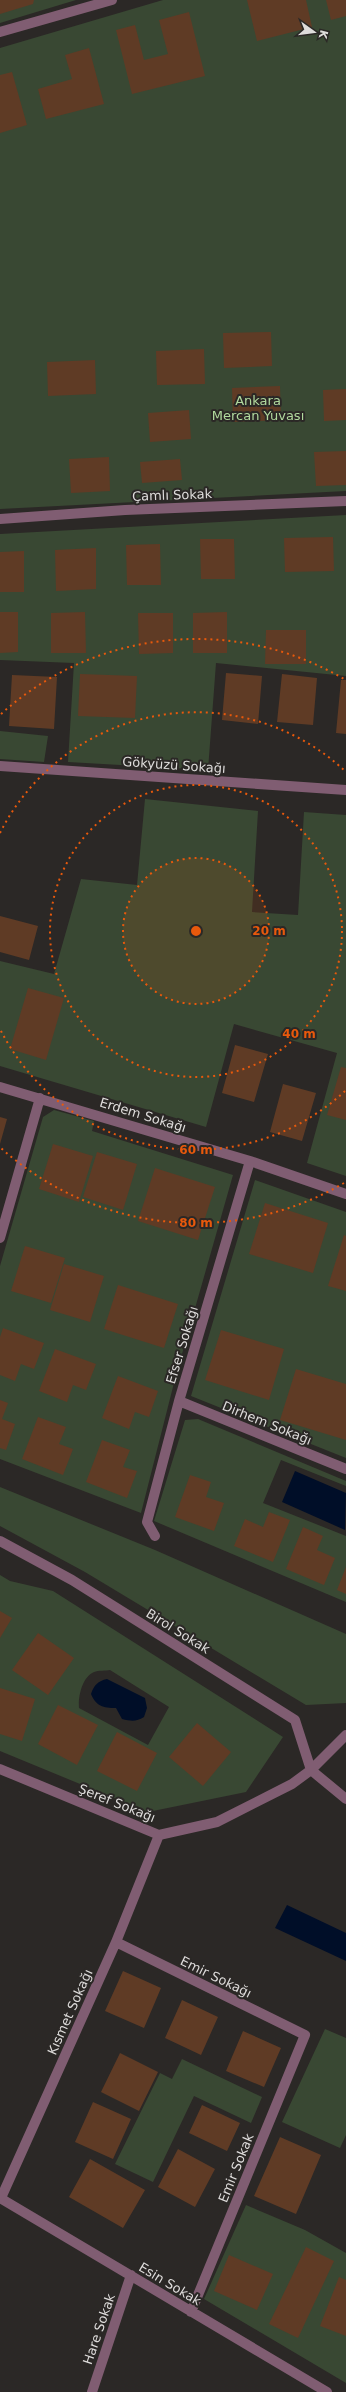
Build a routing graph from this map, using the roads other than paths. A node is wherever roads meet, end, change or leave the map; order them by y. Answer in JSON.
{"nodes":[{"id":1,"x":112,"y":0,"type":"edge"},
{"id":2,"x":0,"y":32,"type":"edge"},
{"id":3,"x":346,"y":501,"type":"edge"},
{"id":4,"x":0,"y":519,"type":"edge"},
{"id":5,"x":0,"y":766,"type":"edge"},
{"id":6,"x":346,"y":790,"type":"edge"},
{"id":7,"x":0,"y":1087,"type":"edge"},
{"id":8,"x":40,"y":1098,"type":"junction"},
{"id":9,"x":250,"y":1161,"type":"junction"},
{"id":10,"x":346,"y":1194,"type":"edge"},
{"id":11,"x":0,"y":1238,"type":"edge"},
{"id":12,"x":179,"y":1401,"type":"junction"},
{"id":13,"x":346,"y":1469,"type":"edge"},
{"id":14,"x":155,"y":1536,"type":"dead end"},
{"id":15,"x":0,"y":1541,"type":"edge"},
{"id":16,"x":346,"y":1735,"type":"edge"},
{"id":17,"x":0,"y":1769,"type":"edge"},
{"id":18,"x":311,"y":1770,"type":"junction"},
{"id":19,"x":346,"y":1798,"type":"edge"},
{"id":20,"x":159,"y":1835,"type":"junction"},
{"id":21,"x":116,"y":1942,"type":"junction"},
{"id":22,"x":305,"y":2035,"type":"joint"},
{"id":23,"x":0,"y":2198,"type":"edge"},
{"id":24,"x":131,"y":2275,"type":"junction"},
{"id":25,"x":190,"y":2312,"type":"junction"},
{"id":26,"x":92,"y":2392,"type":"edge"},
{"id":27,"x":327,"y":2392,"type":"edge"}],
"edges":[{"from":1,"to":2,"type":"street"},
{"from":3,"to":4,"type":"street","name":"Çamlı Sokak"},
{"from":5,"to":6,"type":"street","name":"Gökyüzü Sokağı"},
{"from":7,"to":8,"type":"street","name":"Erdem Sokağı"},
{"from":8,"to":9,"type":"street","name":"Erdem Sokağı"},
{"from":8,"to":11,"type":"street"},
{"from":9,"to":10,"type":"street","name":"Erdem Sokağı"},
{"from":9,"to":12,"type":"street","name":"Efser Sokağı"},
{"from":12,"to":13,"type":"street","name":"Dirhem Sokağı"},
{"from":12,"to":14,"type":"street","name":"Efser Sokağı"},
{"from":15,"to":18,"type":"street","name":"Birol Sokak"},
{"from":16,"to":18,"type":"street","name":"Şeref Sokağı"},
{"from":17,"to":20,"type":"street","name":"Şeref Sokağı"},
{"from":18,"to":19,"type":"street"},
{"from":18,"to":20,"type":"street","name":"Şeref Sokağı"},
{"from":20,"to":21,"type":"street","name":"Kısmet Sokağı"},
{"from":21,"to":22,"type":"street","name":"Emir Sokağı"},
{"from":21,"to":23,"type":"street","name":"Kısmet Sokağı"},
{"from":22,"to":25,"type":"street","name":"Emir Sokak"},
{"from":23,"to":24,"type":"street","name":"Esin Sokak"},
{"from":24,"to":25,"type":"street","name":"Esin Sokak"},
{"from":24,"to":26,"type":"street","name":"Hare Sokak"},
{"from":25,"to":27,"type":"street","name":"Esin Sokak"}]}
